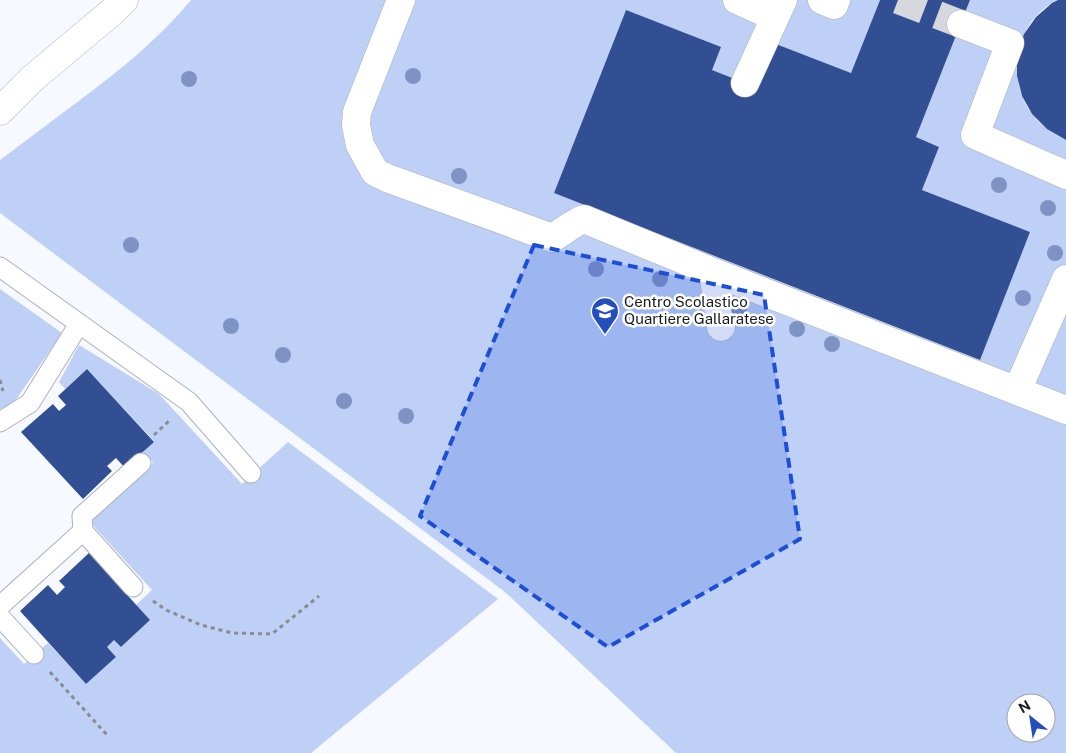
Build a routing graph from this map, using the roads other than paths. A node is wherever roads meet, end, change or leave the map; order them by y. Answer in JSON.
{"nodes":[{"id":1,"x":124,"y":0,"type":"edge"},
{"id":2,"x":401,"y":0,"type":"edge"},
{"id":3,"x":737,"y":0,"type":"edge"},
{"id":4,"x":822,"y":0,"type":"edge"},
{"id":5,"x":836,"y":0,"type":"edge"},
{"id":6,"x":779,"y":9,"type":"edge"},
{"id":7,"x":961,"y":24,"type":"tunnel mouth"},
{"id":8,"x":33,"y":78,"type":"junction"},
{"id":9,"x":745,"y":83,"type":"dead end"},
{"id":10,"x":0,"y":92,"type":"edge"},
{"id":11,"x":0,"y":111,"type":"edge"},
{"id":12,"x":1066,"y":175,"type":"edge"},
{"id":13,"x":0,"y":267,"type":"edge"},
{"id":14,"x":713,"y":272,"type":"junction"},
{"id":15,"x":1066,"y":279,"type":"edge"},
{"id":16,"x":79,"y":324,"type":"junction"},
{"id":17,"x":721,"y":328,"type":"dead end"},
{"id":18,"x":1018,"y":391,"type":"junction"},
{"id":19,"x":1066,"y":410,"type":"edge"},
{"id":20,"x":0,"y":422,"type":"edge"},
{"id":21,"x":141,"y":464,"type":"dead end"},
{"id":22,"x":251,"y":474,"type":"dead end"},
{"id":23,"x":83,"y":531,"type":"junction"},
{"id":24,"x":133,"y":587,"type":"road end"},
{"id":25,"x":0,"y":606,"type":"edge"},
{"id":26,"x":0,"y":616,"type":"edge"},
{"id":27,"x":34,"y":654,"type":"road end"}],
"edges":[{"from":1,"to":8,"type":"street"},
{"from":2,"to":14,"type":"street"},
{"from":3,"to":6,"type":"street"},
{"from":4,"to":5,"type":"street"},
{"from":6,"to":9,"type":"street"},
{"from":7,"to":12,"type":"street"},
{"from":8,"to":10,"type":"street"},
{"from":8,"to":11,"type":"street"},
{"from":13,"to":16,"type":"lane"},
{"from":14,"to":17,"type":"street"},
{"from":14,"to":18,"type":"street"},
{"from":15,"to":18,"type":"street"},
{"from":16,"to":20,"type":"lane"},
{"from":16,"to":22,"type":"lane"},
{"from":18,"to":19,"type":"street"},
{"from":21,"to":23,"type":"lane"},
{"from":23,"to":24,"type":"lane"},
{"from":23,"to":25,"type":"lane"},
{"from":26,"to":27,"type":"lane"}]}
